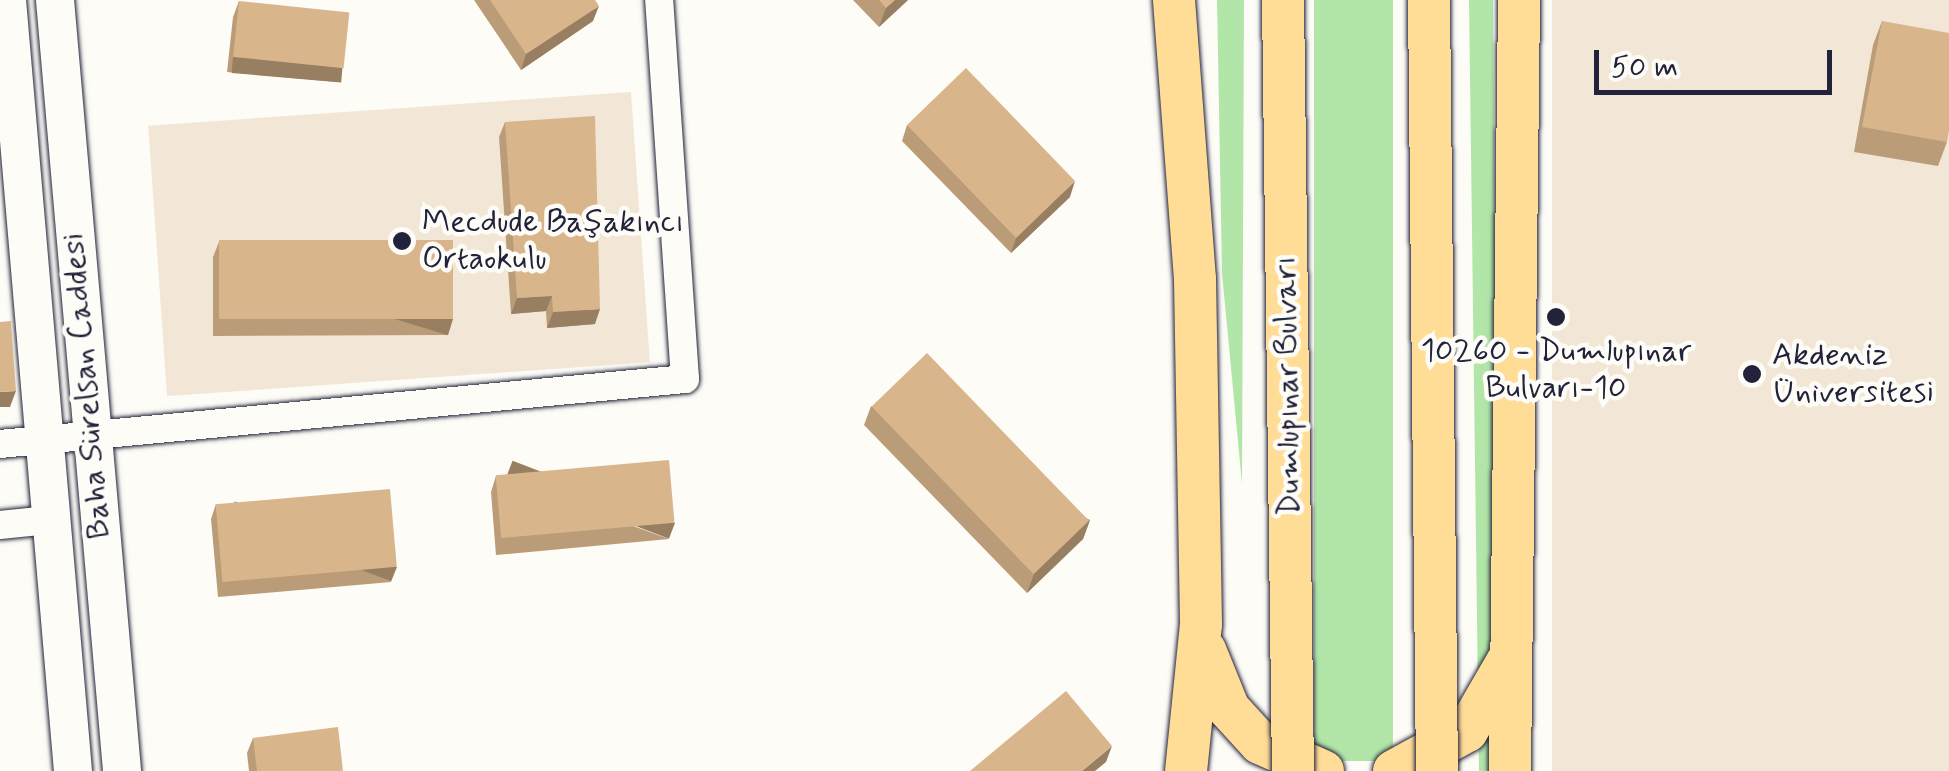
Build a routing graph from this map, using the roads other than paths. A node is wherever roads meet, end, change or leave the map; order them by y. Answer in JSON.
{"nodes":[{"id":1,"x":7,"y":0,"type":"edge"},
{"id":2,"x":55,"y":0,"type":"edge"},
{"id":3,"x":660,"y":0,"type":"edge"},
{"id":4,"x":1174,"y":0,"type":"edge"},
{"id":5,"x":1282,"y":0,"type":"edge"},
{"id":6,"x":1429,"y":0,"type":"edge"},
{"id":7,"x":1519,"y":0,"type":"edge"},
{"id":8,"x":90,"y":436,"type":"junction"},
{"id":9,"x":42,"y":440,"type":"junction"},
{"id":10,"x":0,"y":444,"type":"edge"},
{"id":11,"x":50,"y":520,"type":"junction"},
{"id":12,"x":0,"y":525,"type":"edge"},
{"id":13,"x":1201,"y":624,"type":"junction"},
{"id":14,"x":1510,"y":654,"type":"junction"},
{"id":15,"x":73,"y":771,"type":"edge"},
{"id":16,"x":122,"y":771,"type":"edge"},
{"id":17,"x":1186,"y":771,"type":"edge"},
{"id":18,"x":1293,"y":771,"type":"edge"},
{"id":19,"x":1323,"y":771,"type":"edge"},
{"id":20,"x":1394,"y":771,"type":"edge"},
{"id":21,"x":1437,"y":771,"type":"edge"},
{"id":22,"x":1510,"y":771,"type":"edge"}],
"edges":[{"from":1,"to":9,"type":"main road","name":"Baha Sürelsan Caddesi"},
{"from":2,"to":8,"type":"main road","name":"Baha Sürelsan Caddesi"},
{"from":3,"to":8,"type":"street"},
{"from":4,"to":13,"type":"main road"},
{"from":5,"to":18,"type":"main road","name":"Dumlupınar Bulvarı","bridge":true},
{"from":6,"to":21,"type":"main road","bridge":true},
{"from":7,"to":14,"type":"main road"},
{"from":8,"to":9,"type":"street"},
{"from":8,"to":16,"type":"main road","name":"Baha Sürelsan Caddesi"},
{"from":9,"to":10,"type":"street"},
{"from":9,"to":11,"type":"main road","name":"Baha Sürelsan Caddesi"},
{"from":11,"to":12,"type":"street"},
{"from":11,"to":15,"type":"main road","name":"Baha Sürelsan Caddesi"},
{"from":13,"to":17,"type":"main road"},
{"from":13,"to":19,"type":"main road"},
{"from":14,"to":20,"type":"main road"},
{"from":14,"to":22,"type":"main road"}]}
